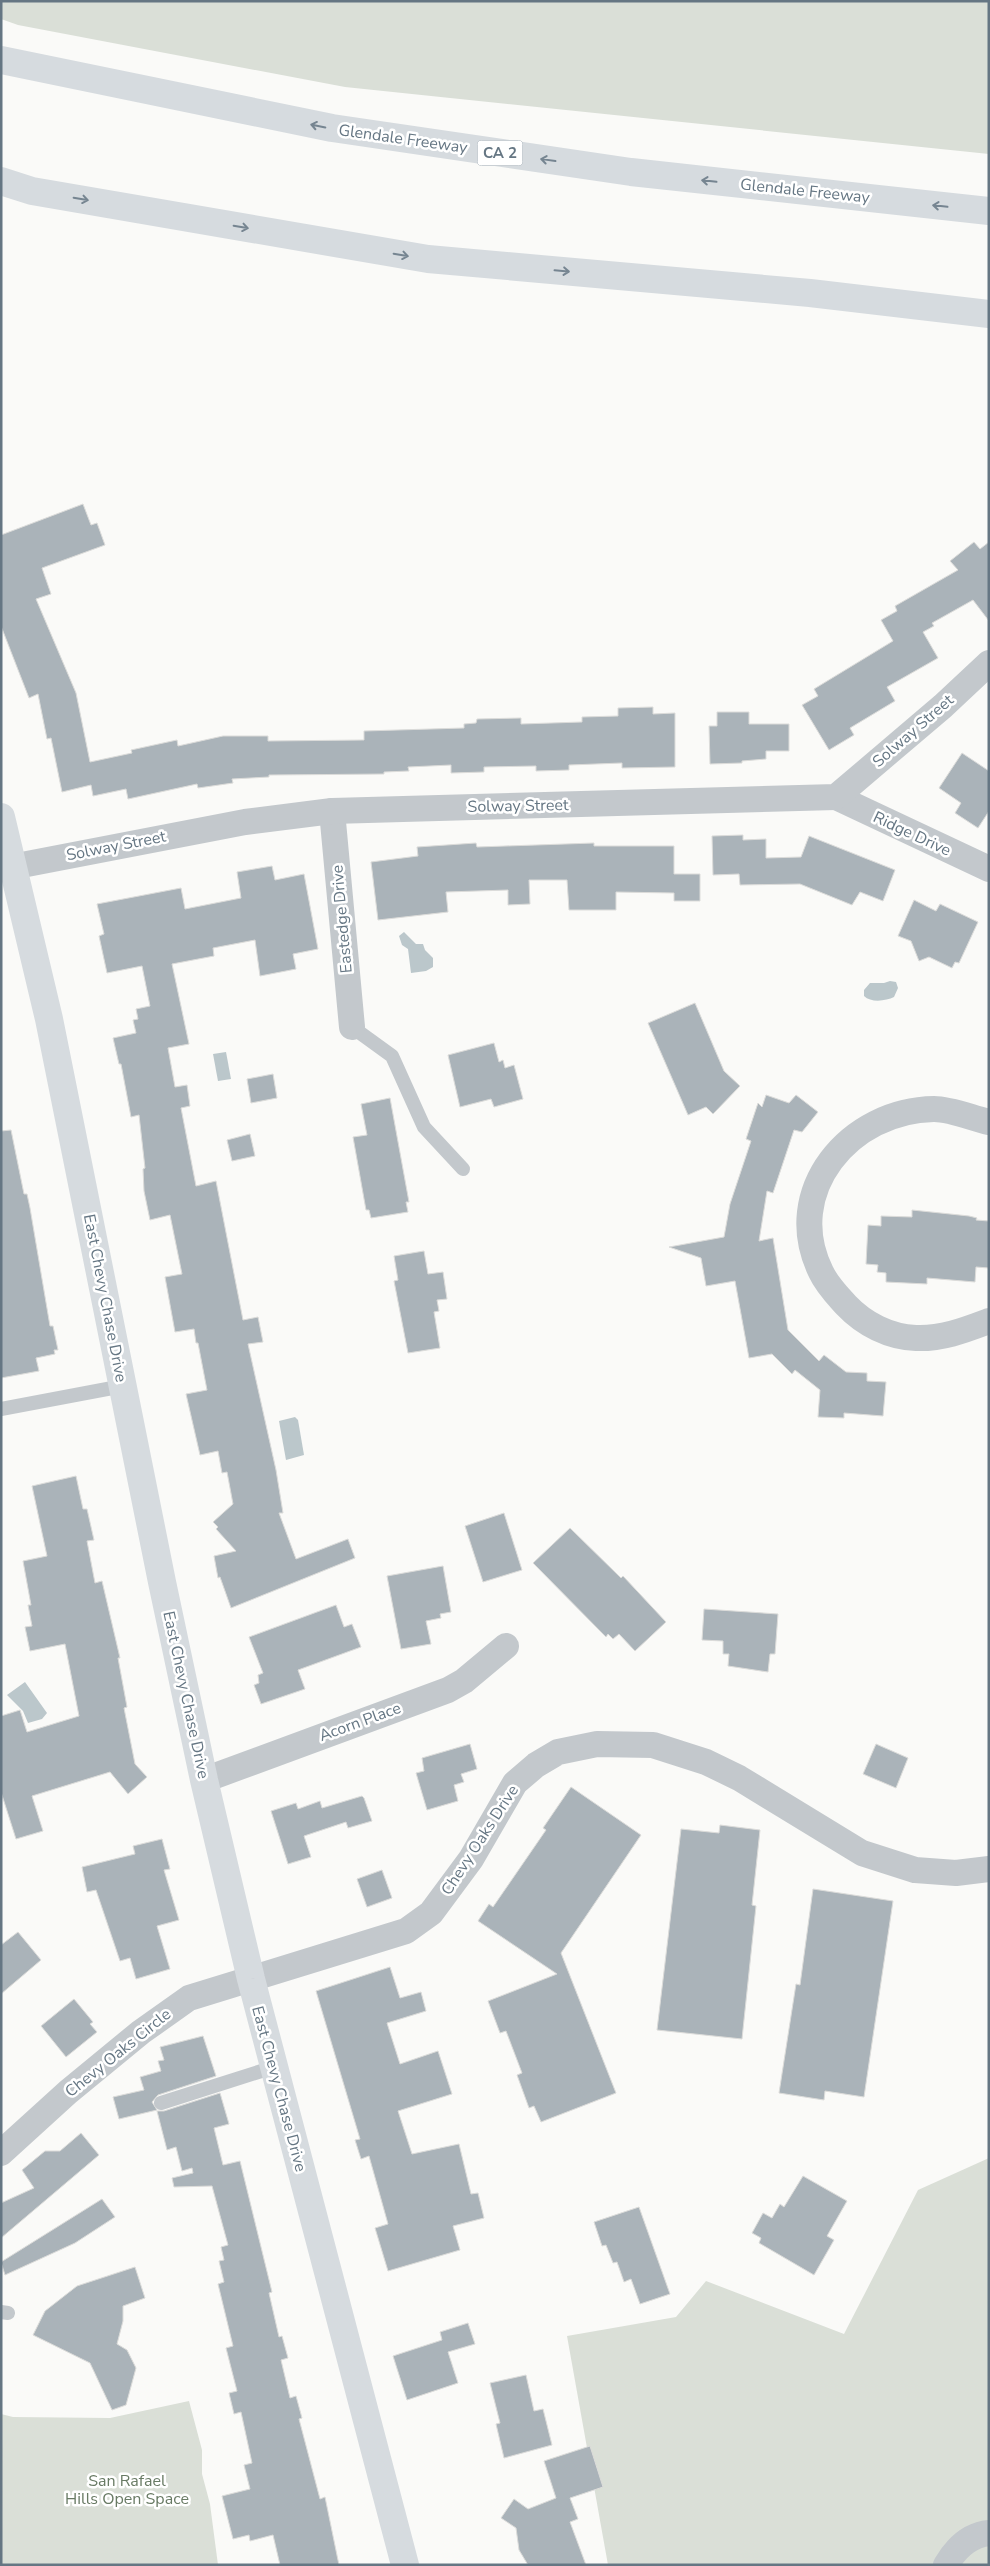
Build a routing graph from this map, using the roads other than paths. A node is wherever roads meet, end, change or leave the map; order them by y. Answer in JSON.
{"nodes":[{"id":1,"x":6,"y":60,"type":"edge"},
{"id":2,"x":1,"y":180,"type":"edge"},
{"id":3,"x":1,"y":185,"type":"edge"},
{"id":4,"x":32,"y":191,"type":"junction"},
{"id":5,"x":989,"y":211,"type":"edge"},
{"id":6,"x":989,"y":314,"type":"edge"},
{"id":7,"x":989,"y":663,"type":"edge"},
{"id":8,"x":836,"y":797,"type":"junction"},
{"id":9,"x":332,"y":811,"type":"junction"},
{"id":10,"x":1,"y":817,"type":"edge"},
{"id":11,"x":7,"y":867,"type":"edge"},
{"id":12,"x":989,"y":869,"type":"edge"},
{"id":13,"x":352,"y":1027,"type":"joint"},
{"id":14,"x":989,"y":1122,"type":"edge"},
{"id":15,"x":463,"y":1169,"type":"dead end"},
{"id":16,"x":989,"y":1321,"type":"edge"},
{"id":17,"x":123,"y":1386,"type":"junction"},
{"id":18,"x":1,"y":1409,"type":"edge"},
{"id":19,"x":506,"y":1646,"type":"dead end"},
{"id":20,"x":204,"y":1780,"type":"junction"},
{"id":21,"x":989,"y":1869,"type":"edge"},
{"id":22,"x":250,"y":1979,"type":"junction"},
{"id":23,"x":274,"y":2067,"type":"junction"},
{"id":24,"x":161,"y":2102,"type":"dead end"},
{"id":25,"x":1,"y":2153,"type":"edge"},
{"id":26,"x":989,"y":2533,"type":"edge"},
{"id":27,"x":405,"y":2565,"type":"edge"},
{"id":28,"x":946,"y":2565,"type":"edge"}],
"edges":[{"from":5,"to":1,"type":"main road","name":"Glendale Freeway","number":"CA 2","one_way":true},
{"from":2,"to":4,"type":"main road"},
{"from":3,"to":4,"type":"main road"},
{"from":4,"to":6,"type":"main road","one_way":true},
{"from":7,"to":8,"type":"street","name":"Solway Street"},
{"from":8,"to":9,"type":"street","name":"Solway Street"},
{"from":8,"to":12,"type":"street","name":"Ridge Drive"},
{"from":9,"to":11,"type":"street","name":"Solway Street"},
{"from":9,"to":13,"type":"street","name":"Eastedge Drive"},
{"from":10,"to":11,"type":"main road","name":"East Chevy Chase Drive"},
{"from":11,"to":17,"type":"main road","name":"East Chevy Chase Drive"},
{"from":13,"to":15,"type":"lane"},
{"from":14,"to":16,"type":"street"},
{"from":17,"to":18,"type":"lane"},
{"from":17,"to":20,"type":"main road","name":"East Chevy Chase Drive"},
{"from":19,"to":20,"type":"street","name":"Acorn Place"},
{"from":20,"to":22,"type":"main road","name":"East Chevy Chase Drive"},
{"from":21,"to":22,"type":"street","name":"Chevy Oaks Drive"},
{"from":22,"to":23,"type":"main road","name":"East Chevy Chase Drive"},
{"from":22,"to":25,"type":"street","name":"Chevy Oaks Circle"},
{"from":23,"to":24,"type":"lane"},
{"from":23,"to":27,"type":"main road","name":"East Chevy Chase Drive"},
{"from":26,"to":28,"type":"street"}]}
